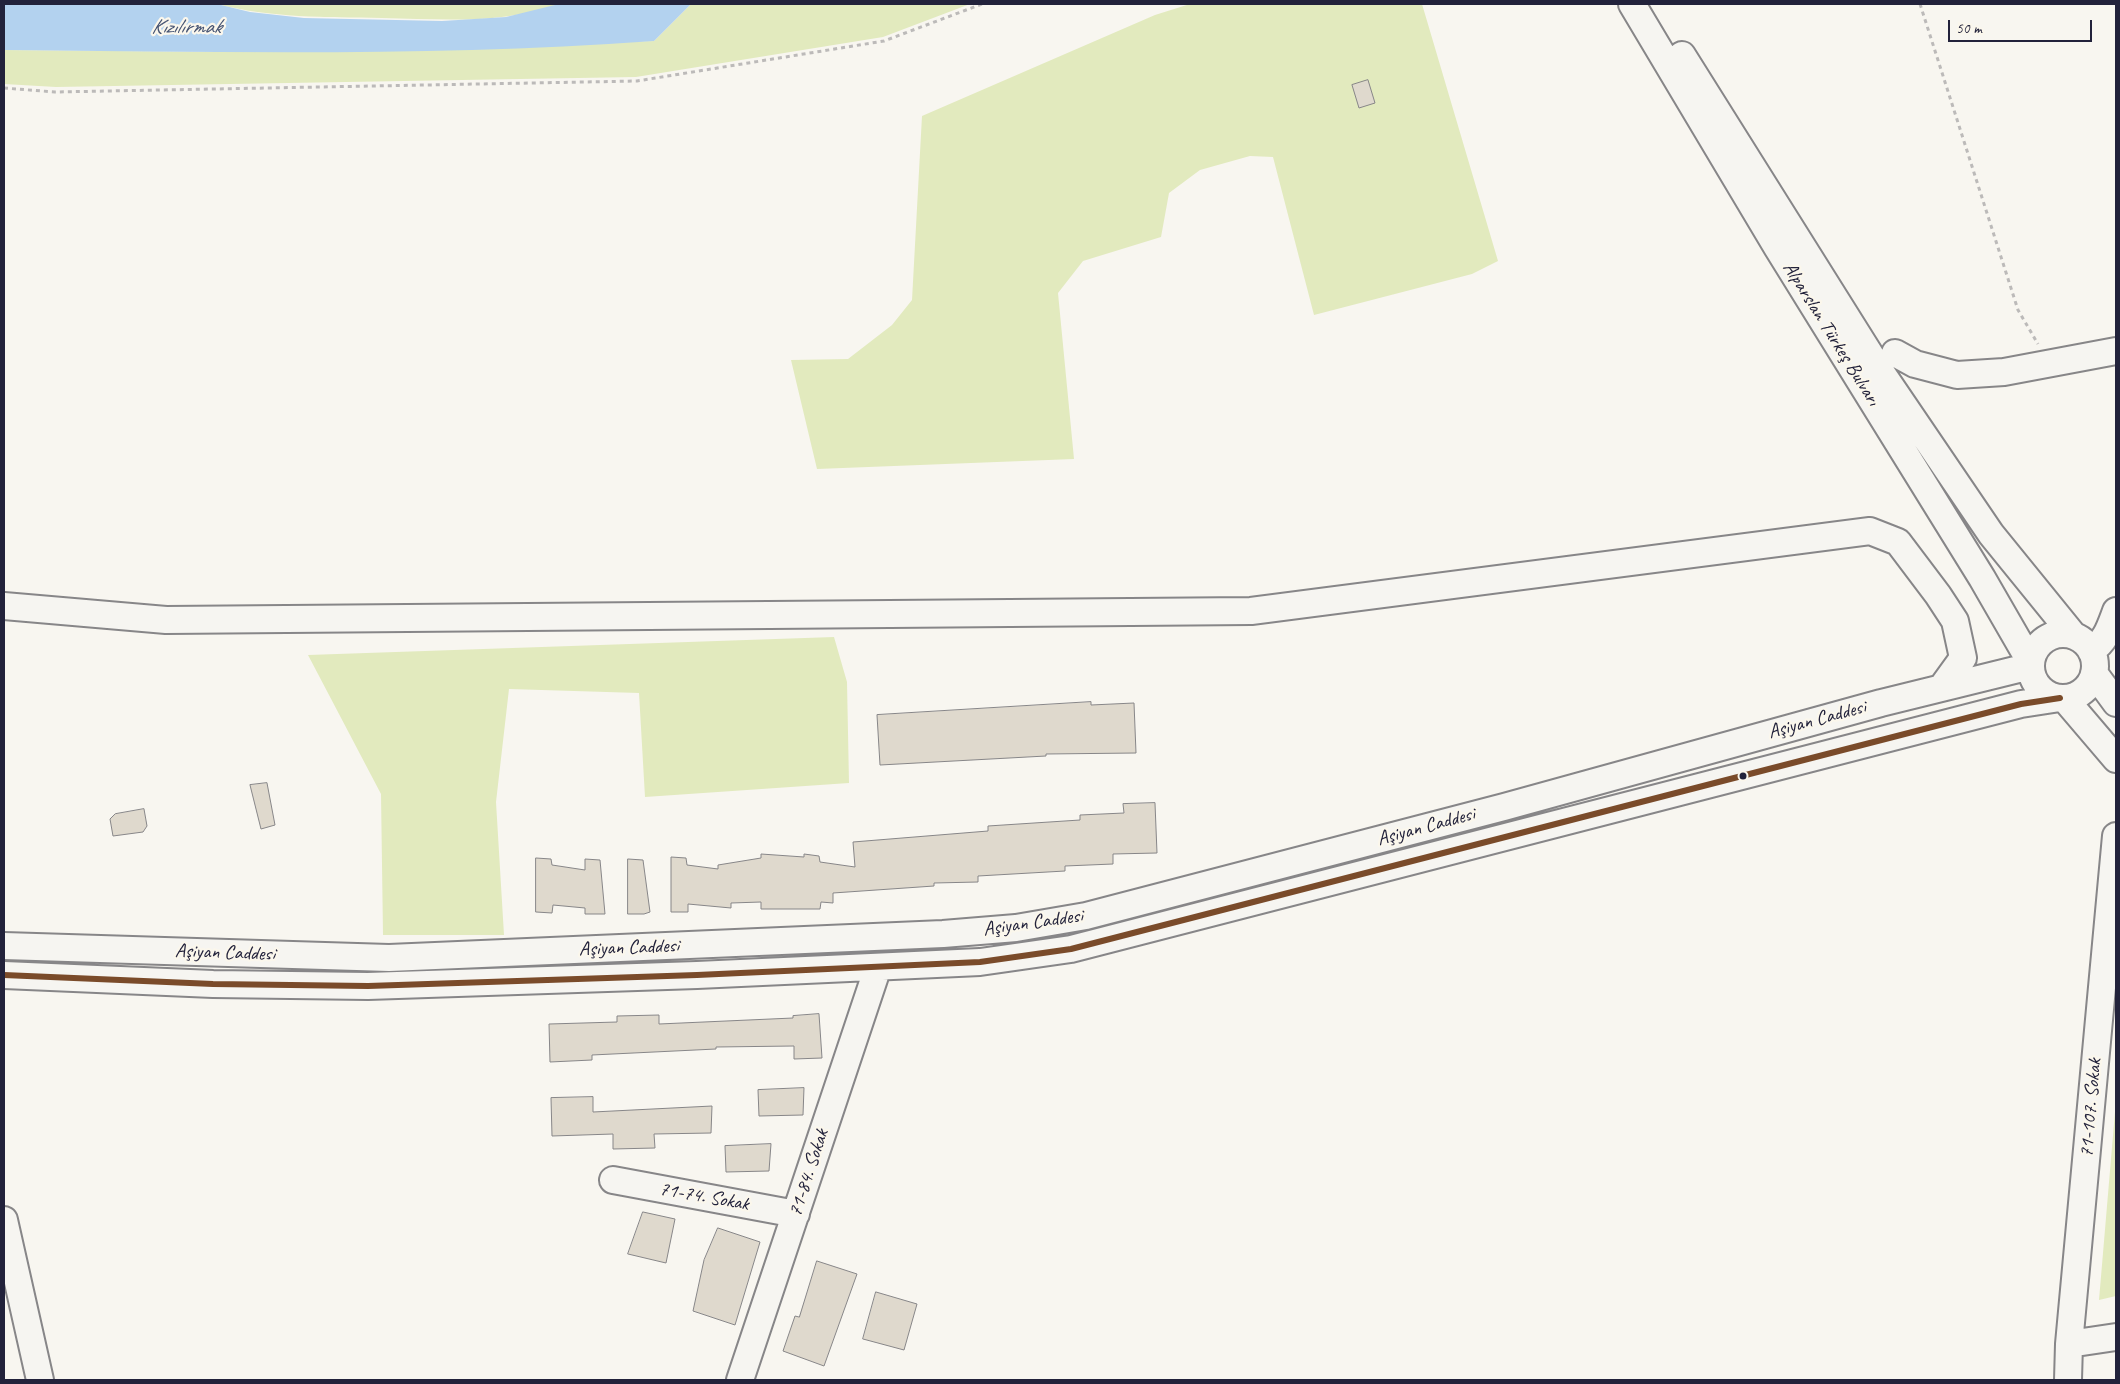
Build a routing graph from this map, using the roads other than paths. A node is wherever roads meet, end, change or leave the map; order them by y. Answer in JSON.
{"nodes":[{"id":1,"x":1632,"y":4,"type":"edge"},
{"id":2,"x":1650,"y":4,"type":"edge"},
{"id":3,"x":2116,"y":351,"type":"edge"},
{"id":4,"x":1895,"y":354,"type":"dead end"},
{"id":5,"x":4,"y":606,"type":"edge"},
{"id":6,"x":2116,"y":611,"type":"edge"},
{"id":7,"x":2086,"y":653,"type":"junction"},
{"id":8,"x":2031,"y":664,"type":"junction"},
{"id":9,"x":1942,"y":687,"type":"junction"},
{"id":10,"x":2062,"y":698,"type":"junction"},
{"id":11,"x":2116,"y":703,"type":"edge"},
{"id":12,"x":2116,"y":759,"type":"edge"},
{"id":13,"x":2116,"y":836,"type":"edge"},
{"id":14,"x":4,"y":946,"type":"edge"},
{"id":15,"x":878,"y":966,"type":"junction"},
{"id":16,"x":4,"y":975,"type":"edge"},
{"id":17,"x":613,"y":1180,"type":"dead end"},
{"id":18,"x":796,"y":1214,"type":"junction"},
{"id":19,"x":4,"y":1220,"type":"edge"},
{"id":20,"x":2116,"y":1337,"type":"edge"},
{"id":21,"x":2069,"y":1344,"type":"junction"},
{"id":22,"x":40,"y":1380,"type":"edge"},
{"id":23,"x":740,"y":1380,"type":"edge"},
{"id":24,"x":2068,"y":1380,"type":"edge"}],
"edges":[{"from":1,"to":8,"type":"street","name":"Alparslan Türkeş Bulvarı"},
{"from":2,"to":7,"type":"street","name":"Alparslan Türkeş Bulvarı"},
{"from":3,"to":4,"type":"street"},
{"from":5,"to":9,"type":"street"},
{"from":6,"to":7,"type":"street"},
{"from":7,"to":8,"type":"street"},
{"from":7,"to":10,"type":"street"},
{"from":7,"to":11,"type":"street","name":"Alparslan Türkeş Bulvarı"},
{"from":8,"to":9,"type":"street","name":"Aşiyan Caddesi"},
{"from":8,"to":10,"type":"street"},
{"from":9,"to":14,"type":"street","name":"Aşiyan Caddesi"},
{"from":10,"to":12,"type":"street"},
{"from":10,"to":15,"type":"street","name":"Aşiyan Caddesi"},
{"from":13,"to":21,"type":"street","name":"71-107. Sokak"},
{"from":15,"to":16,"type":"street","name":"Aşiyan Caddesi"},
{"from":15,"to":18,"type":"street","name":"71-84. Sokak"},
{"from":17,"to":18,"type":"street","name":"71-74. Sokak"},
{"from":18,"to":23,"type":"street","name":"71-84. Sokak"},
{"from":19,"to":22,"type":"street"},
{"from":20,"to":21,"type":"street"},
{"from":21,"to":24,"type":"street","name":"71-107. Sokak"}]}
